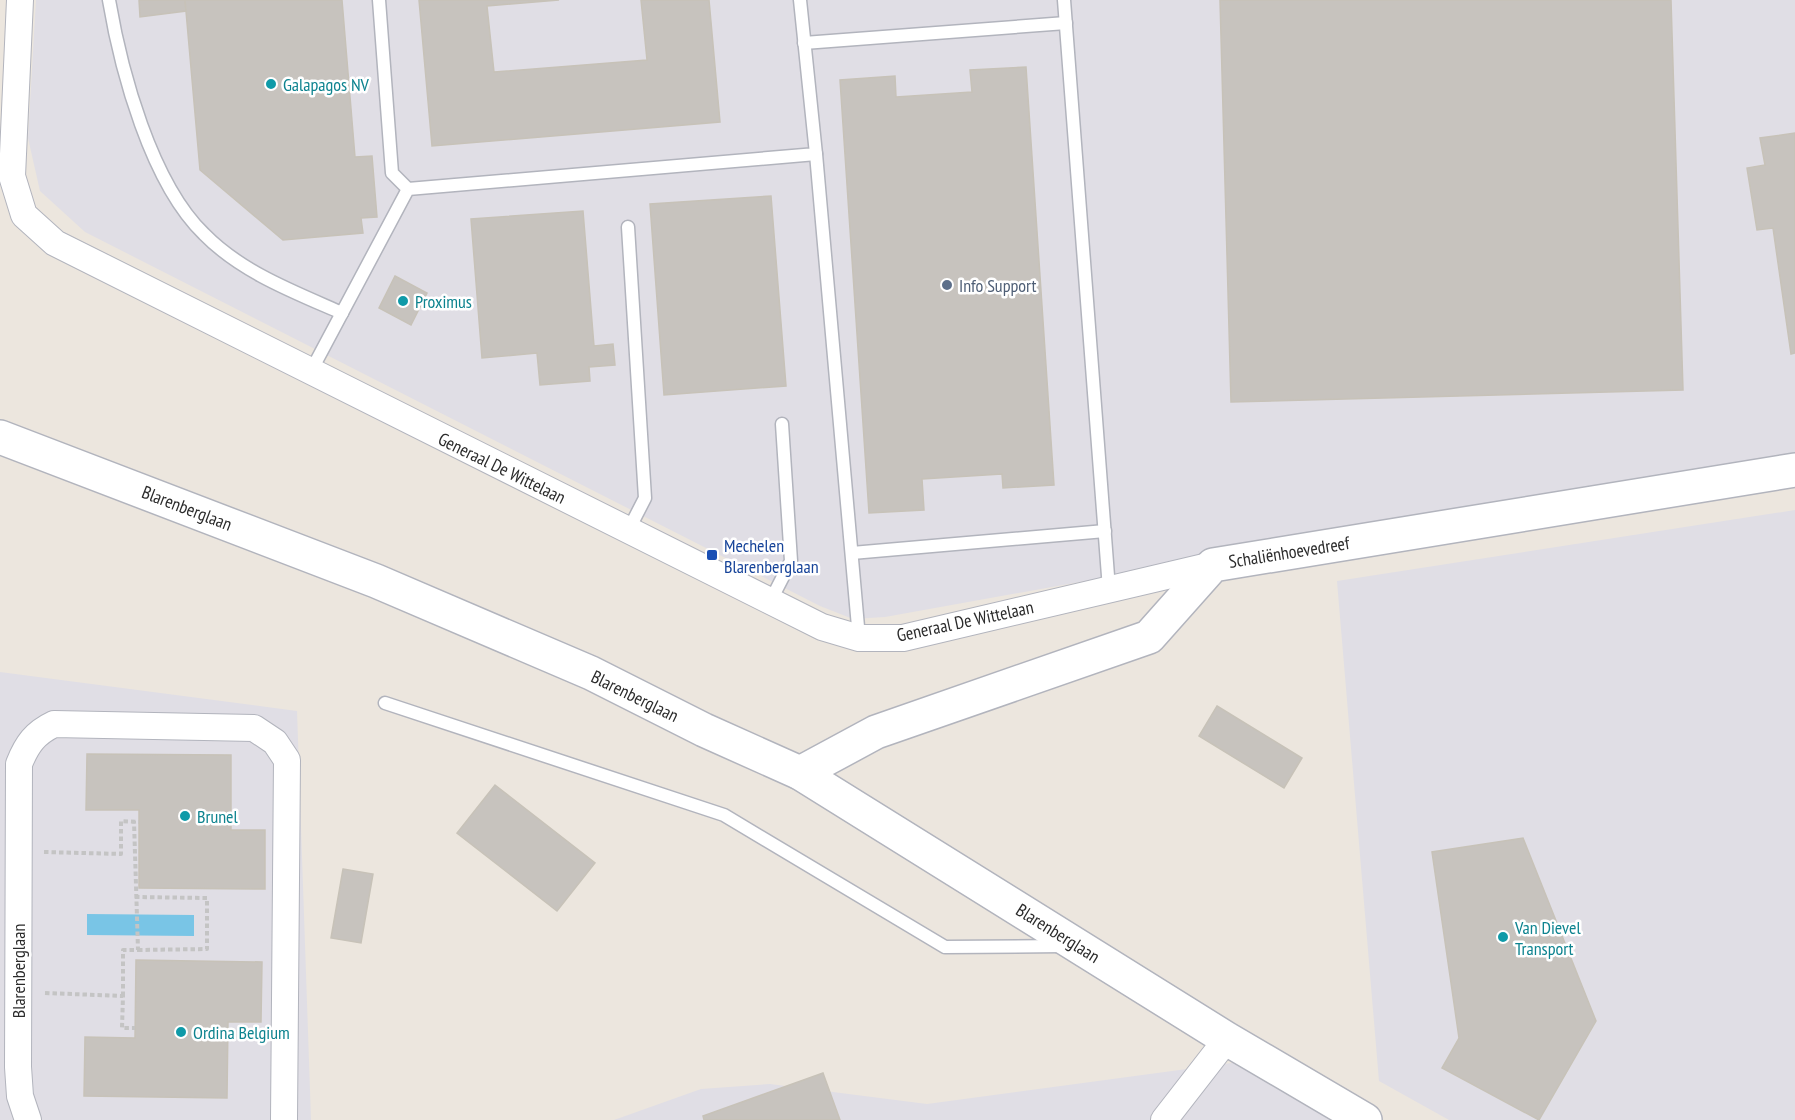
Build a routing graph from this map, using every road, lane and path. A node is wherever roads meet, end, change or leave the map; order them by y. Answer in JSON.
{"nodes":[{"id":1,"x":20,"y":0,"type":"edge"},
{"id":2,"x":109,"y":0,"type":"edge"},
{"id":3,"x":379,"y":0,"type":"edge"},
{"id":4,"x":800,"y":0,"type":"edge"},
{"id":5,"x":1064,"y":0,"type":"edge"},
{"id":6,"x":1066,"y":23,"type":"junction"},
{"id":7,"x":804,"y":43,"type":"junction"},
{"id":8,"x":816,"y":154,"type":"junction"},
{"id":9,"x":408,"y":189,"type":"junction"},
{"id":10,"x":628,"y":227,"type":"dead end"},
{"id":11,"x":342,"y":313,"type":"junction"},
{"id":12,"x":310,"y":373,"type":"junction"},
{"id":13,"x":782,"y":424,"type":"dead end"},
{"id":14,"x":0,"y":437,"type":"edge"},
{"id":15,"x":1795,"y":470,"type":"edge"},
{"id":16,"x":628,"y":531,"type":"junction"},
{"id":17,"x":1105,"y":531,"type":"junction"},
{"id":18,"x":852,"y":553,"type":"junction"},
{"id":19,"x":1213,"y":565,"type":"junction"},
{"id":20,"x":1109,"y":588,"type":"junction"},
{"id":21,"x":770,"y":602,"type":"junction"},
{"id":22,"x":859,"y":638,"type":"junction"},
{"id":23,"x":385,"y":703,"type":"dead end"},
{"id":24,"x":800,"y":773,"type":"junction"},
{"id":25,"x":19,"y":852,"type":"junction"},
{"id":26,"x":135,"y":897,"type":"junction"},
{"id":27,"x":1080,"y":946,"type":"junction"},
{"id":28,"x":138,"y":950,"type":"junction"},
{"id":29,"x":18,"y":993,"type":"junction"},
{"id":30,"x":123,"y":996,"type":"junction"},
{"id":31,"x":135,"y":1028,"type":"dead end"},
{"id":32,"x":1227,"y":1039,"type":"junction"},
{"id":33,"x":28,"y":1120,"type":"edge"},
{"id":34,"x":284,"y":1120,"type":"edge"},
{"id":35,"x":1164,"y":1120,"type":"edge"},
{"id":36,"x":1365,"y":1120,"type":"edge"}],
"edges":[{"from":1,"to":12,"type":"street","name":"Generaal De Wittelaan"},
{"from":2,"to":11,"type":"lane"},
{"from":3,"to":9,"type":"lane"},
{"from":4,"to":7,"type":"lane"},
{"from":5,"to":6,"type":"lane"},
{"from":6,"to":7,"type":"lane"},
{"from":6,"to":17,"type":"lane"},
{"from":7,"to":8,"type":"lane"},
{"from":8,"to":9,"type":"lane"},
{"from":8,"to":18,"type":"lane"},
{"from":9,"to":11,"type":"lane"},
{"from":10,"to":16,"type":"lane"},
{"from":11,"to":12,"type":"lane"},
{"from":12,"to":16,"type":"street","name":"Generaal De Wittelaan"},
{"from":13,"to":21,"type":"lane"},
{"from":14,"to":24,"type":"street","name":"Blarenberglaan"},
{"from":15,"to":19,"type":"street","name":"Schaliënhoevedreef"},
{"from":16,"to":21,"type":"street","name":"Generaal De Wittelaan"},
{"from":17,"to":18,"type":"lane"},
{"from":17,"to":20,"type":"lane"},
{"from":18,"to":22,"type":"lane"},
{"from":19,"to":20,"type":"street","name":"Generaal De Wittelaan"},
{"from":19,"to":24,"type":"street","name":"Schaliënhoevedreef"},
{"from":20,"to":22,"type":"street","name":"Generaal De Wittelaan"},
{"from":21,"to":22,"type":"street","name":"Generaal De Wittelaan"},
{"from":23,"to":27,"type":"lane"},
{"from":24,"to":27,"type":"street","name":"Blarenberglaan"},
{"from":25,"to":26,"type":"path"},
{"from":25,"to":29,"type":"street","name":"Blarenberglaan"},
{"from":25,"to":34,"type":"street","name":"Blarenberglaan"},
{"from":26,"to":28,"type":"path"},
{"from":26,"to":28,"type":"path"},
{"from":27,"to":32,"type":"street","name":"Blarenberglaan"},
{"from":28,"to":30,"type":"path"},
{"from":29,"to":30,"type":"path"},
{"from":29,"to":33,"type":"street","name":"Blarenberglaan"},
{"from":30,"to":31,"type":"path"},
{"from":32,"to":35,"type":"street"},
{"from":32,"to":36,"type":"street","name":"Blarenberglaan"}]}
